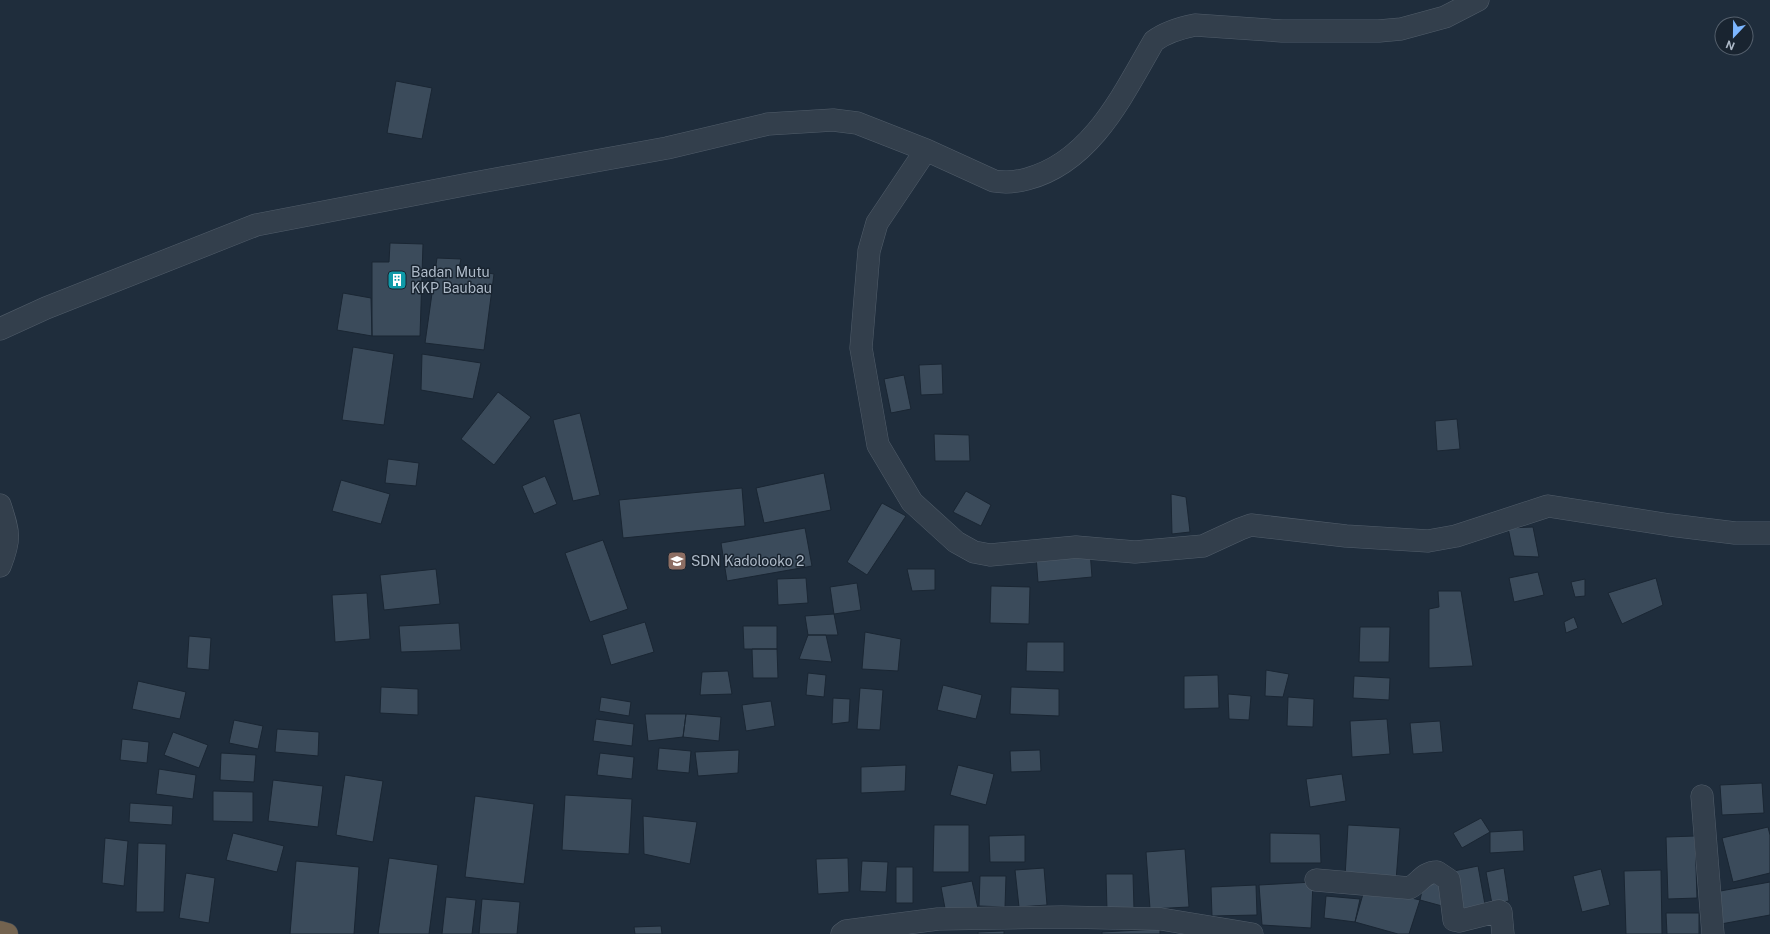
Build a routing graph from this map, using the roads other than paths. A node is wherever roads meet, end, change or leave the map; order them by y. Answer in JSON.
{"nodes":[{"id":1,"x":1478,"y":0,"type":"edge"},
{"id":2,"x":926,"y":150,"type":"junction"},
{"id":3,"x":0,"y":329,"type":"edge"},
{"id":4,"x":0,"y":505,"type":"edge"},
{"id":5,"x":1770,"y":533,"type":"edge"},
{"id":6,"x":0,"y":566,"type":"edge"},
{"id":7,"x":1702,"y":796,"type":"dead end"},
{"id":8,"x":1316,"y":880,"type":"dead end"},
{"id":9,"x":0,"y":932,"type":"edge"},
{"id":10,"x":7,"y":934,"type":"edge"},
{"id":11,"x":842,"y":934,"type":"edge"},
{"id":12,"x":1252,"y":934,"type":"edge"},
{"id":13,"x":1503,"y":934,"type":"edge"},
{"id":14,"x":1712,"y":934,"type":"edge"}],
"edges":[{"from":1,"to":2,"type":"street"},
{"from":2,"to":3,"type":"street"},
{"from":2,"to":5,"type":"street"},
{"from":4,"to":6,"type":"street"},
{"from":7,"to":14,"type":"street"},
{"from":8,"to":13,"type":"street"},
{"from":9,"to":10,"type":"highway"},
{"from":11,"to":12,"type":"street"}]}
